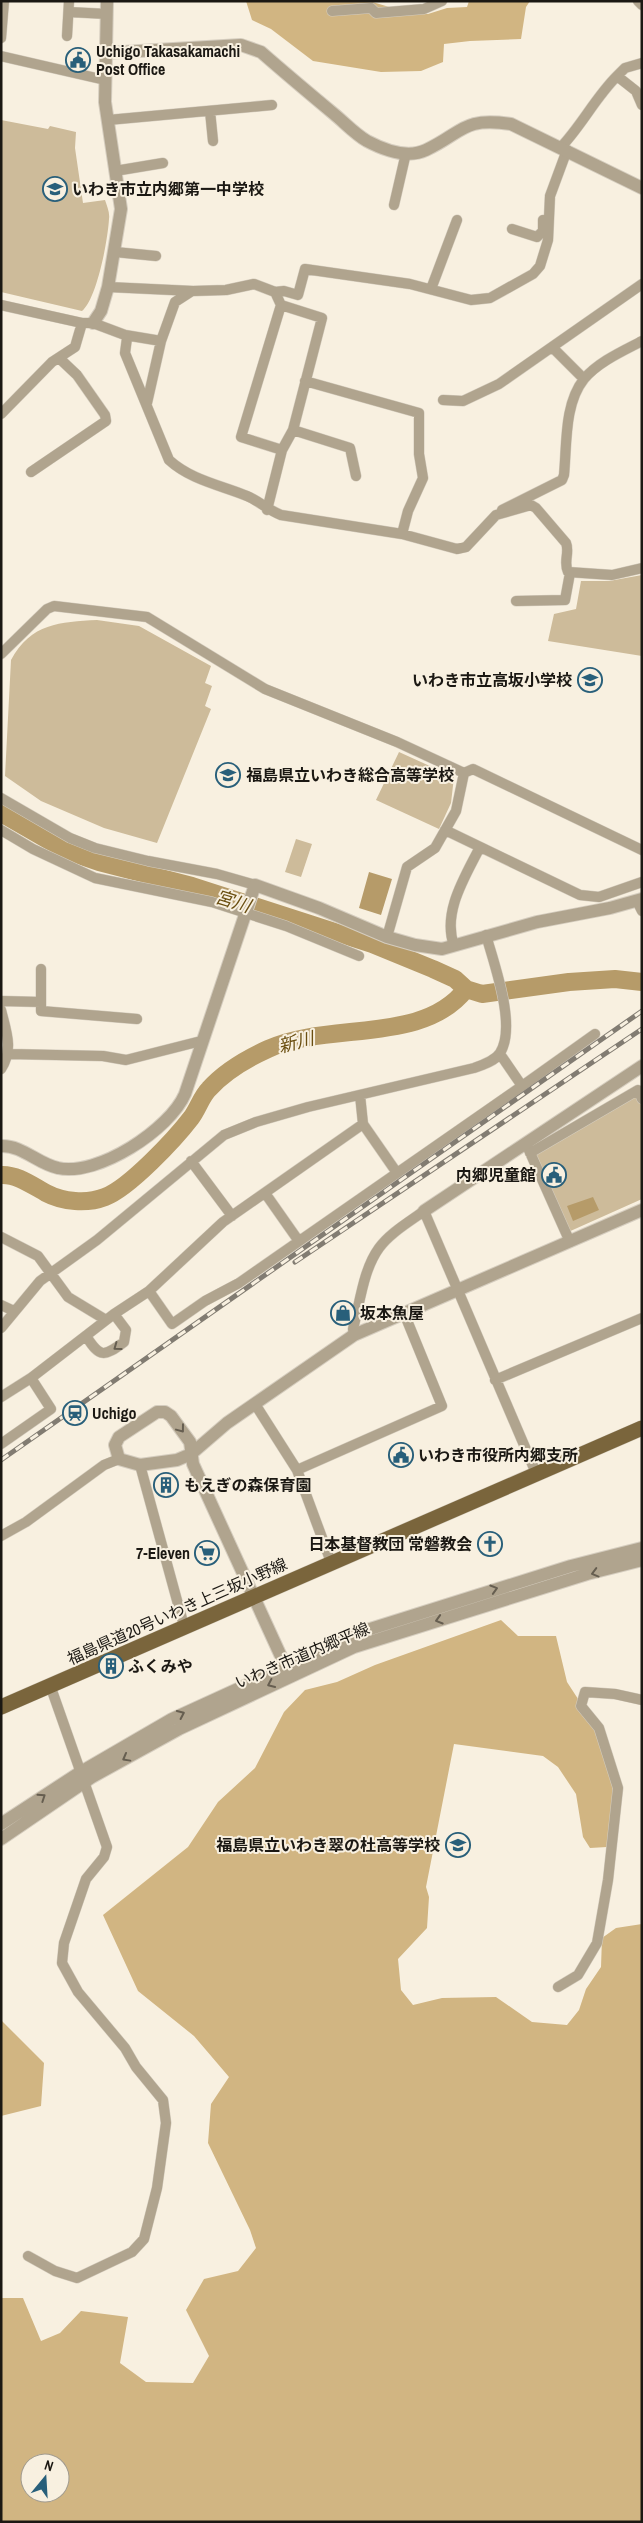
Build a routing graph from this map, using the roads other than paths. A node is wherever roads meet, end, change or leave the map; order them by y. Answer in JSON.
{"nodes":[{"id":1,"x":4,"y":1,"type":"edge"},
{"id":2,"x":69,"y":1,"type":"edge"},
{"id":3,"x":442,"y":1,"type":"edge"},
{"id":4,"x":638,"y":1,"type":"edge"},
{"id":5,"x":642,"y":5,"type":"edge"},
{"id":6,"x":107,"y":8,"type":"edge"},
{"id":7,"x":332,"y":11,"type":"dead end"},
{"id":8,"x":69,"y":12,"type":"junction"},
{"id":9,"x":67,"y":36,"type":"dead end"},
{"id":10,"x":1,"y":38,"type":"edge"},
{"id":11,"x":106,"y":53,"type":"junction"},
{"id":12,"x":1,"y":56,"type":"edge"},
{"id":13,"x":642,"y":63,"type":"edge"},
{"id":14,"x":617,"y":76,"type":"junction"},
{"id":15,"x":105,"y":80,"type":"junction"},
{"id":16,"x":642,"y":105,"type":"edge"},
{"id":17,"x":272,"y":106,"type":"dead end"},
{"id":18,"x":210,"y":111,"type":"junction"},
{"id":19,"x":108,"y":120,"type":"junction"},
{"id":20,"x":213,"y":141,"type":"dead end"},
{"id":21,"x":564,"y":149,"type":"junction"},
{"id":22,"x":406,"y":153,"type":"junction"},
{"id":23,"x":163,"y":163,"type":"dead end"},
{"id":24,"x":116,"y":171,"type":"junction"},
{"id":25,"x":642,"y":188,"type":"edge"},
{"id":26,"x":549,"y":202,"type":"junction"},
{"id":27,"x":394,"y":205,"type":"dead end"},
{"id":28,"x":457,"y":220,"type":"dead end"},
{"id":29,"x":512,"y":229,"type":"dead end"},
{"id":30,"x":115,"y":252,"type":"junction"},
{"id":31,"x":156,"y":256,"type":"dead end"},
{"id":32,"x":642,"y":284,"type":"edge"},
{"id":33,"x":108,"y":287,"type":"junction"},
{"id":34,"x":431,"y":289,"type":"junction"},
{"id":35,"x":193,"y":291,"type":"junction"},
{"id":36,"x":275,"y":292,"type":"junction"},
{"id":37,"x":1,"y":305,"type":"edge"},
{"id":38,"x":281,"y":305,"type":"junction"},
{"id":39,"x":88,"y":323,"type":"junction"},
{"id":40,"x":126,"y":335,"type":"junction"},
{"id":41,"x":161,"y":341,"type":"junction"},
{"id":42,"x":642,"y":341,"type":"edge"},
{"id":43,"x":552,"y":347,"type":"junction"},
{"id":44,"x":59,"y":358,"type":"junction"},
{"id":45,"x":584,"y":379,"type":"junction"},
{"id":46,"x":305,"y":381,"type":"junction"},
{"id":47,"x":443,"y":400,"type":"dead end"},
{"id":48,"x":146,"y":404,"type":"junction"},
{"id":49,"x":1,"y":414,"type":"edge"},
{"id":50,"x":293,"y":430,"type":"junction"},
{"id":51,"x":282,"y":450,"type":"junction"},
{"id":52,"x":32,"y":472,"type":"dead end"},
{"id":53,"x":356,"y":476,"type":"dead end"},
{"id":54,"x":268,"y":510,"type":"junction"},
{"id":55,"x":496,"y":515,"type":"junction"},
{"id":56,"x":402,"y":534,"type":"junction"},
{"id":57,"x":642,"y":568,"type":"edge"},
{"id":58,"x":570,"y":573,"type":"junction"},
{"id":59,"x":516,"y":601,"type":"dead end"},
{"id":60,"x":1,"y":654,"type":"edge"},
{"id":61,"x":464,"y":773,"type":"junction"},
{"id":62,"x":1,"y":798,"type":"edge"},
{"id":63,"x":1,"y":830,"type":"edge"},
{"id":64,"x":445,"y":830,"type":"junction"},
{"id":65,"x":480,"y":847,"type":"junction"},
{"id":66,"x":642,"y":850,"type":"edge"},
{"id":67,"x":642,"y":882,"type":"edge"},
{"id":68,"x":253,"y":889,"type":"junction"},
{"id":69,"x":580,"y":895,"type":"junction"},
{"id":70,"x":640,"y":904,"type":"edge"},
{"id":71,"x":246,"y":912,"type":"junction"},
{"id":72,"x":582,"y":914,"type":"junction"},
{"id":73,"x":387,"y":937,"type":"junction"},
{"id":74,"x":487,"y":938,"type":"junction"},
{"id":75,"x":454,"y":946,"type":"junction"},
{"id":76,"x":359,"y":956,"type":"dead end"},
{"id":77,"x":41,"y":969,"type":"dead end"},
{"id":78,"x":1,"y":1001,"type":"edge"},
{"id":79,"x":41,"y":1004,"type":"junction"},
{"id":80,"x":1,"y":1010,"type":"edge"},
{"id":81,"x":137,"y":1019,"type":"dead end"},
{"id":82,"x":595,"y":1034,"type":"dead end"},
{"id":83,"x":202,"y":1041,"type":"junction"},
{"id":84,"x":9,"y":1054,"type":"junction"},
{"id":85,"x":500,"y":1054,"type":"junction"},
{"id":86,"x":642,"y":1066,"type":"edge"},
{"id":87,"x":1,"y":1069,"type":"edge"},
{"id":88,"x":522,"y":1086,"type":"junction"},
{"id":89,"x":641,"y":1092,"type":"edge"},
{"id":90,"x":360,"y":1095,"type":"junction"},
{"id":91,"x":363,"y":1124,"type":"junction"},
{"id":92,"x":1,"y":1146,"type":"edge"},
{"id":93,"x":528,"y":1149,"type":"junction"},
{"id":94,"x":192,"y":1161,"type":"junction"},
{"id":95,"x":397,"y":1173,"type":"junction"},
{"id":96,"x":265,"y":1193,"type":"junction"},
{"id":97,"x":642,"y":1210,"type":"edge"},
{"id":98,"x":424,"y":1211,"type":"junction"},
{"id":99,"x":232,"y":1216,"type":"junction"},
{"id":100,"x":1,"y":1238,"type":"edge"},
{"id":101,"x":298,"y":1240,"type":"junction"},
{"id":102,"x":570,"y":1242,"type":"junction"},
{"id":103,"x":52,"y":1273,"type":"junction"},
{"id":104,"x":458,"y":1290,"type":"junction"},
{"id":105,"x":149,"y":1291,"type":"junction"},
{"id":106,"x":1,"y":1305,"type":"edge"},
{"id":107,"x":14,"y":1311,"type":"junction"},
{"id":108,"x":404,"y":1313,"type":"junction"},
{"id":109,"x":110,"y":1317,"type":"junction"},
{"id":110,"x":642,"y":1318,"type":"edge"},
{"id":111,"x":1,"y":1328,"type":"edge"},
{"id":112,"x":354,"y":1335,"type":"junction"},
{"id":113,"x":86,"y":1336,"type":"junction"},
{"id":114,"x":31,"y":1378,"type":"junction"},
{"id":115,"x":495,"y":1380,"type":"junction"},
{"id":116,"x":1,"y":1397,"type":"edge"},
{"id":117,"x":255,"y":1404,"type":"junction"},
{"id":118,"x":642,"y":1428,"type":"edge"},
{"id":119,"x":1,"y":1444,"type":"edge"},
{"id":120,"x":191,"y":1454,"type":"junction"},
{"id":121,"x":119,"y":1459,"type":"junction"},
{"id":122,"x":140,"y":1465,"type":"junction"},
{"id":123,"x":297,"y":1470,"type":"junction"},
{"id":124,"x":536,"y":1473,"type":"junction"},
{"id":125,"x":1,"y":1536,"type":"edge"},
{"id":126,"x":642,"y":1548,"type":"edge"},
{"id":127,"x":642,"y":1560,"type":"edge"},
{"id":128,"x":331,"y":1562,"type":"junction"},
{"id":129,"x":254,"y":1598,"type":"junction"},
{"id":130,"x":184,"y":1626,"type":"junction"},
{"id":131,"x":287,"y":1671,"type":"junction"},
{"id":132,"x":50,"y":1685,"type":"junction"},
{"id":133,"x":642,"y":1700,"type":"edge"},
{"id":134,"x":1,"y":1707,"type":"edge"},
{"id":135,"x":81,"y":1778,"type":"junction"},
{"id":136,"x":1,"y":1824,"type":"edge"},
{"id":137,"x":1,"y":1839,"type":"edge"},
{"id":138,"x":558,"y":1987,"type":"dead end"},
{"id":139,"x":28,"y":2256,"type":"dead end"}],
"edges":[{"from":1,"to":10,"type":"street"},
{"from":2,"to":8,"type":"street"},
{"from":3,"to":7,"type":"street"},
{"from":4,"to":5,"type":"street"},
{"from":6,"to":8,"type":"street"},
{"from":6,"to":11,"type":"street"},
{"from":8,"to":9,"type":"street"},
{"from":11,"to":15,"type":"street"},
{"from":11,"to":22,"type":"street"},
{"from":12,"to":15,"type":"street"},
{"from":13,"to":14,"type":"street"},
{"from":14,"to":16,"type":"street"},
{"from":14,"to":21,"type":"street"},
{"from":15,"to":19,"type":"street"},
{"from":17,"to":18,"type":"street"},
{"from":18,"to":19,"type":"street"},
{"from":18,"to":20,"type":"street"},
{"from":19,"to":24,"type":"street"},
{"from":21,"to":22,"type":"street"},
{"from":21,"to":25,"type":"street"},
{"from":21,"to":26,"type":"street"},
{"from":22,"to":27,"type":"street"},
{"from":23,"to":24,"type":"street"},
{"from":24,"to":30,"type":"street"},
{"from":26,"to":29,"type":"street"},
{"from":26,"to":34,"type":"street"},
{"from":28,"to":34,"type":"street"},
{"from":30,"to":31,"type":"street"},
{"from":30,"to":33,"type":"street"},
{"from":32,"to":43,"type":"street"},
{"from":33,"to":35,"type":"street"},
{"from":33,"to":39,"type":"street"},
{"from":34,"to":36,"type":"street"},
{"from":35,"to":36,"type":"street"},
{"from":35,"to":41,"type":"street"},
{"from":36,"to":38,"type":"street"},
{"from":37,"to":39,"type":"street"},
{"from":38,"to":46,"type":"street"},
{"from":38,"to":51,"type":"street"},
{"from":39,"to":40,"type":"street"},
{"from":39,"to":44,"type":"street"},
{"from":40,"to":41,"type":"street"},
{"from":40,"to":48,"type":"street"},
{"from":41,"to":48,"type":"street"},
{"from":42,"to":45,"type":"street"},
{"from":43,"to":45,"type":"street"},
{"from":43,"to":47,"type":"street"},
{"from":44,"to":49,"type":"street"},
{"from":44,"to":52,"type":"street"},
{"from":45,"to":55,"type":"street"},
{"from":46,"to":50,"type":"street"},
{"from":46,"to":56,"type":"street"},
{"from":48,"to":54,"type":"street"},
{"from":50,"to":51,"type":"street"},
{"from":50,"to":53,"type":"street"},
{"from":51,"to":54,"type":"street"},
{"from":54,"to":56,"type":"street"},
{"from":55,"to":56,"type":"street"},
{"from":55,"to":58,"type":"street"},
{"from":57,"to":58,"type":"street"},
{"from":58,"to":59,"type":"street"},
{"from":60,"to":61,"type":"street"},
{"from":61,"to":64,"type":"street"},
{"from":61,"to":66,"type":"street"},
{"from":62,"to":68,"type":"street"},
{"from":63,"to":71,"type":"street"},
{"from":64,"to":65,"type":"street"},
{"from":64,"to":73,"type":"street"},
{"from":65,"to":69,"type":"street"},
{"from":65,"to":75,"type":"street"},
{"from":67,"to":69,"type":"street"},
{"from":68,"to":71,"type":"street"},
{"from":68,"to":73,"type":"street"},
{"from":69,"to":72,"type":"street"},
{"from":70,"to":72,"type":"street"},
{"from":71,"to":76,"type":"street"},
{"from":71,"to":83,"type":"street"},
{"from":72,"to":74,"type":"street"},
{"from":73,"to":75,"type":"street"},
{"from":74,"to":75,"type":"street"},
{"from":74,"to":85,"type":"street"},
{"from":77,"to":79,"type":"street"},
{"from":78,"to":79,"type":"street"},
{"from":79,"to":81,"type":"street"},
{"from":80,"to":84,"type":"street"},
{"from":82,"to":88,"type":"street"},
{"from":83,"to":84,"type":"street"},
{"from":83,"to":92,"type":"street"},
{"from":84,"to":87,"type":"street"},
{"from":85,"to":88,"type":"street"},
{"from":85,"to":90,"type":"street"},
{"from":86,"to":93,"type":"street"},
{"from":88,"to":95,"type":"street"},
{"from":89,"to":93,"type":"street"},
{"from":90,"to":91,"type":"street"},
{"from":90,"to":94,"type":"street"},
{"from":91,"to":95,"type":"street"},
{"from":91,"to":96,"type":"street"},
{"from":93,"to":98,"type":"street"},
{"from":93,"to":102,"type":"street"},
{"from":94,"to":99,"type":"street"},
{"from":94,"to":103,"type":"street"},
{"from":95,"to":101,"type":"street"},
{"from":96,"to":99,"type":"street"},
{"from":96,"to":101,"type":"street"},
{"from":97,"to":102,"type":"street"},
{"from":98,"to":104,"type":"street"},
{"from":98,"to":112,"type":"street"},
{"from":99,"to":105,"type":"street"},
{"from":100,"to":103,"type":"street"},
{"from":101,"to":105,"type":"street"},
{"from":102,"to":104,"type":"street"},
{"from":103,"to":107,"type":"street"},
{"from":103,"to":109,"type":"street"},
{"from":104,"to":108,"type":"street"},
{"from":104,"to":115,"type":"street"},
{"from":105,"to":109,"type":"street"},
{"from":106,"to":107,"type":"street"},
{"from":107,"to":111,"type":"street"},
{"from":108,"to":112,"type":"street"},
{"from":108,"to":123,"type":"street"},
{"from":109,"to":113,"type":"street"},
{"from":109,"to":113,"type":"street","one_way":true},
{"from":110,"to":115,"type":"street"},
{"from":112,"to":117,"type":"street"},
{"from":113,"to":114,"type":"street"},
{"from":114,"to":116,"type":"street"},
{"from":114,"to":119,"type":"street"},
{"from":115,"to":124,"type":"street"},
{"from":117,"to":120,"type":"street"},
{"from":117,"to":123,"type":"street"},
{"from":118,"to":124,"type":"main road","name":"福島県道20号いわき上三坂小野線"},
{"from":121,"to":120,"type":"street","one_way":true},
{"from":120,"to":122,"type":"street"},
{"from":120,"to":129,"type":"street"},
{"from":121,"to":122,"type":"street"},
{"from":121,"to":125,"type":"street"},
{"from":122,"to":130,"type":"street"},
{"from":123,"to":128,"type":"street"},
{"from":124,"to":128,"type":"main road","name":"福島県道20号いわき上三坂小野線"},
{"from":131,"to":126,"type":"street","name":"いわき市道内郷平線","one_way":true},
{"from":127,"to":131,"type":"street","name":"いわき市道内郷平線","one_way":true},
{"from":128,"to":129,"type":"main road","name":"福島県道20号いわき上三坂小野線"},
{"from":129,"to":130,"type":"main road","name":"福島県道20号いわき上三坂小野線"},
{"from":129,"to":131,"type":"street"},
{"from":130,"to":132,"type":"main road","name":"福島県道20号いわき上三坂小野線"},
{"from":131,"to":135,"type":"street","name":"いわき市道内郷平線"},
{"from":132,"to":134,"type":"main road","name":"福島県道20号いわき上三坂小野線"},
{"from":132,"to":135,"type":"street"},
{"from":133,"to":138,"type":"street"},
{"from":136,"to":135,"type":"street","name":"いわき市道内郷平線","one_way":true},
{"from":135,"to":137,"type":"street","name":"いわき市道内郷平線"},
{"from":135,"to":139,"type":"street"}]}
